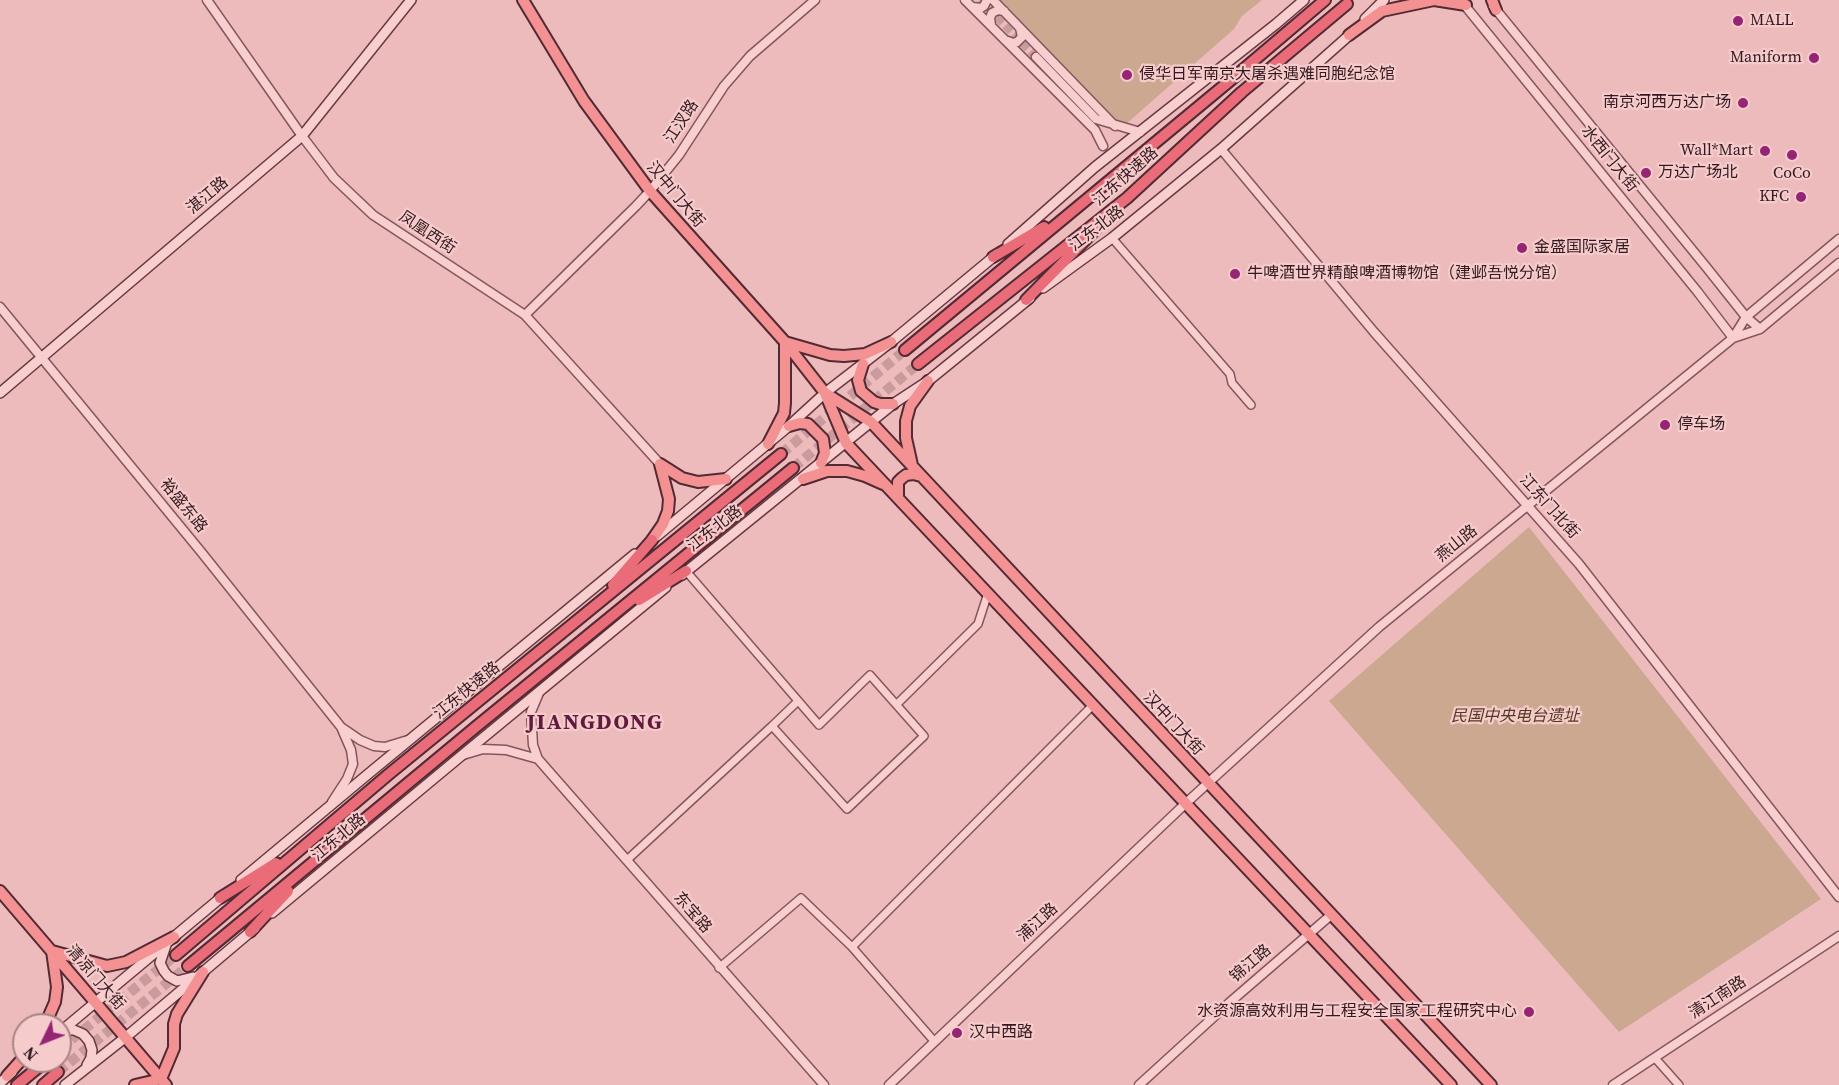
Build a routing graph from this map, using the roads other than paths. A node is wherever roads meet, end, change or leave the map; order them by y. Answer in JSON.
{"nodes":[{"id":1,"x":207,"y":0,"type":"edge"},
{"id":2,"x":411,"y":0,"type":"edge"},
{"id":3,"x":523,"y":0,"type":"edge"},
{"id":4,"x":815,"y":0,"type":"edge"},
{"id":5,"x":965,"y":0,"type":"edge"},
{"id":6,"x":987,"y":0,"type":"edge"},
{"id":7,"x":993,"y":0,"type":"edge"},
{"id":8,"x":1304,"y":0,"type":"edge"},
{"id":9,"x":1325,"y":0,"type":"edge"},
{"id":10,"x":1384,"y":0,"type":"edge"},
{"id":11,"x":1463,"y":2,"type":"edge"},
{"id":12,"x":1492,"y":3,"type":"edge"},
{"id":13,"x":1347,"y":4,"type":"dead end"},
{"id":14,"x":973,"y":8,"type":"junction"},
{"id":15,"x":1004,"y":11,"type":"junction"},
{"id":16,"x":991,"y":25,"type":"junction"},
{"id":17,"x":1020,"y":28,"type":"junction"},
{"id":18,"x":1349,"y":35,"type":"junction"},
{"id":19,"x":1005,"y":40,"type":"junction"},
{"id":20,"x":1037,"y":46,"type":"junction"},
{"id":21,"x":1036,"y":57,"type":"tunnel mouth"},
{"id":22,"x":1023,"y":58,"type":"junction"},
{"id":23,"x":1096,"y":119,"type":"junction"},
{"id":24,"x":1115,"y":126,"type":"junction"},
{"id":25,"x":1140,"y":132,"type":"junction"},
{"id":26,"x":302,"y":136,"type":"junction"},
{"id":27,"x":1103,"y":147,"type":"junction"},
{"id":28,"x":1221,"y":149,"type":"junction"},
{"id":29,"x":1095,"y":167,"type":"junction"},
{"id":30,"x":650,"y":191,"type":"junction"},
{"id":31,"x":1127,"y":198,"type":"junction"},
{"id":32,"x":1077,"y":207,"type":"junction"},
{"id":33,"x":1112,"y":238,"type":"junction"},
{"id":34,"x":1839,"y":239,"type":"edge"},
{"id":35,"x":993,"y":257,"type":"junction"},
{"id":36,"x":1839,"y":263,"type":"edge"},
{"id":37,"x":1026,"y":300,"type":"junction"},
{"id":38,"x":0,"y":307,"type":"edge"},
{"id":39,"x":525,"y":315,"type":"junction"},
{"id":40,"x":1746,"y":317,"type":"junction"},
{"id":41,"x":1760,"y":329,"type":"junction"},
{"id":42,"x":1733,"y":338,"type":"junction"},
{"id":43,"x":785,"y":342,"type":"junction"},
{"id":44,"x":891,"y":342,"type":"junction"},
{"id":45,"x":904,"y":350,"type":"tunnel mouth"},
{"id":46,"x":42,"y":357,"type":"junction"},
{"id":47,"x":863,"y":364,"type":"junction"},
{"id":48,"x":918,"y":364,"type":"tunnel mouth"},
{"id":49,"x":928,"y":381,"type":"junction"},
{"id":50,"x":0,"y":393,"type":"edge"},
{"id":51,"x":825,"y":393,"type":"junction"},
{"id":52,"x":893,"y":404,"type":"junction"},
{"id":53,"x":1251,"y":405,"type":"dead end"},
{"id":54,"x":871,"y":422,"type":"junction"},
{"id":55,"x":789,"y":426,"type":"junction"},
{"id":56,"x":846,"y":443,"type":"junction"},
{"id":57,"x":768,"y":444,"type":"junction"},
{"id":58,"x":781,"y":454,"type":"tunnel mouth"},
{"id":59,"x":660,"y":464,"type":"junction"},
{"id":60,"x":821,"y":464,"type":"junction"},
{"id":61,"x":912,"y":465,"type":"junction"},
{"id":62,"x":793,"y":468,"type":"tunnel mouth"},
{"id":63,"x":921,"y":476,"type":"junction"},
{"id":64,"x":726,"y":478,"type":"junction"},
{"id":65,"x":803,"y":478,"type":"junction"},
{"id":66,"x":887,"y":486,"type":"junction"},
{"id":67,"x":898,"y":496,"type":"junction"},
{"id":68,"x":1527,"y":505,"type":"junction"},
{"id":69,"x":652,"y":540,"type":"junction"},
{"id":70,"x":686,"y":571,"type":"junction"},
{"id":71,"x":988,"y":593,"type":"junction"},
{"id":72,"x":593,"y":608,"type":"junction"},
{"id":73,"x":603,"y":622,"type":"junction"},
{"id":74,"x":539,"y":693,"type":"junction"},
{"id":75,"x":797,"y":702,"type":"junction"},
{"id":76,"x":897,"y":704,"type":"junction"},
{"id":77,"x":1093,"y":705,"type":"junction"},
{"id":78,"x":772,"y":726,"type":"junction"},
{"id":79,"x":341,"y":727,"type":"junction"},
{"id":80,"x":408,"y":740,"type":"junction"},
{"id":81,"x":461,"y":756,"type":"junction"},
{"id":82,"x":538,"y":759,"type":"junction"},
{"id":83,"x":1208,"y":783,"type":"junction"},
{"id":84,"x":1185,"y":804,"type":"junction"},
{"id":85,"x":329,"y":807,"type":"junction"},
{"id":86,"x":307,"y":844,"type":"junction"},
{"id":87,"x":319,"y":857,"type":"junction"},
{"id":88,"x":627,"y":860,"type":"junction"},
{"id":89,"x":0,"y":891,"type":"edge"},
{"id":90,"x":1839,"y":897,"type":"edge"},
{"id":91,"x":220,"y":898,"type":"junction"},
{"id":92,"x":1331,"y":915,"type":"junction"},
{"id":93,"x":250,"y":932,"type":"junction"},
{"id":94,"x":1309,"y":934,"type":"junction"},
{"id":95,"x":1839,"y":936,"type":"edge"},
{"id":96,"x":170,"y":940,"type":"junction"},
{"id":97,"x":852,"y":947,"type":"junction"},
{"id":98,"x":52,"y":951,"type":"junction"},
{"id":99,"x":176,"y":955,"type":"tunnel mouth"},
{"id":100,"x":188,"y":966,"type":"tunnel mouth"},
{"id":101,"x":719,"y":968,"type":"junction"},
{"id":102,"x":200,"y":974,"type":"junction"},
{"id":103,"x":96,"y":1001,"type":"junction"},
{"id":104,"x":50,"y":1013,"type":"edge"},
{"id":105,"x":72,"y":1022,"type":"edge"},
{"id":106,"x":72,"y":1030,"type":"edge"},
{"id":107,"x":126,"y":1037,"type":"junction"},
{"id":108,"x":934,"y":1041,"type":"junction"},
{"id":109,"x":1655,"y":1058,"type":"junction"},
{"id":110,"x":84,"y":1069,"type":"junction"},
{"id":111,"x":32,"y":1073,"type":"edge"},
{"id":112,"x":57,"y":1073,"type":"tunnel mouth"},
{"id":113,"x":163,"y":1082,"type":"edge"},
{"id":114,"x":18,"y":1085,"type":"edge"},
{"id":115,"x":43,"y":1085,"type":"edge"},
{"id":116,"x":65,"y":1085,"type":"edge"},
{"id":117,"x":135,"y":1085,"type":"edge"},
{"id":118,"x":824,"y":1085,"type":"edge"},
{"id":119,"x":888,"y":1085,"type":"edge"},
{"id":120,"x":1139,"y":1085,"type":"edge"},
{"id":121,"x":1451,"y":1085,"type":"edge"},
{"id":122,"x":1491,"y":1085,"type":"edge"},
{"id":123,"x":1613,"y":1085,"type":"edge"},
{"id":124,"x":1679,"y":1085,"type":"edge"}],
"edges":[{"from":1,"to":26,"type":"street","name":"凤凰西街"},
{"from":2,"to":26,"type":"main road","name":"湛江路"},
{"from":3,"to":30,"type":"main road","name":"汉中门大街"},
{"from":4,"to":30,"type":"street","name":"江汊路"},
{"from":5,"to":14,"type":"street"},
{"from":6,"to":14,"type":"street"},
{"from":7,"to":15,"type":"street"},
{"from":8,"to":25,"type":"main road","name":"江东北路"},
{"from":9,"to":32,"type":"highway","name":"江东快速路"},
{"from":10,"to":18,"type":"main road","name":"江东北路"},
{"from":11,"to":18,"type":"main road"},
{"from":11,"to":42,"type":"street","name":"水西门大街"},
{"from":12,"to":40,"type":"street","name":"水西门大街"},
{"from":13,"to":31,"type":"highway","name":"江东快速路"},
{"from":14,"to":16,"type":"street"},
{"from":15,"to":16,"type":"street"},
{"from":15,"to":17,"type":"street"},
{"from":16,"to":19,"type":"street"},
{"from":17,"to":19,"type":"street"},
{"from":17,"to":20,"type":"street"},
{"from":18,"to":28,"type":"main road","name":"江东北路"},
{"from":19,"to":22,"type":"street"},
{"from":20,"to":22,"type":"street"},
{"from":20,"to":24,"type":"street"},
{"from":21,"to":23,"type":"street"},
{"from":22,"to":27,"type":"street"},
{"from":23,"to":24,"type":"street"},
{"from":23,"to":27,"type":"street"},
{"from":24,"to":25,"type":"street"},
{"from":25,"to":29,"type":"main road","name":"江东北路"},
{"from":26,"to":39,"type":"street","name":"凤凰西街"},
{"from":26,"to":46,"type":"main road","name":"湛江路"},
{"from":27,"to":29,"type":"street"},
{"from":28,"to":33,"type":"main road","name":"江东北路"},
{"from":28,"to":68,"type":"street","name":"江东门北街"},
{"from":29,"to":35,"type":"main road","name":"江东北路"},
{"from":30,"to":39,"type":"street","name":"江汊路"},
{"from":30,"to":43,"type":"main road","name":"汉中门大街"},
{"from":31,"to":37,"type":"highway"},
{"from":31,"to":48,"type":"highway","name":"江东快速路"},
{"from":32,"to":35,"type":"highway"},
{"from":32,"to":45,"type":"highway","name":"江东快速路"},
{"from":33,"to":37,"type":"main road","name":"江东北路"},
{"from":33,"to":53,"type":"street"},
{"from":34,"to":40,"type":"street","name":"燕山路"},
{"from":35,"to":44,"type":"main road","name":"江东北路"},
{"from":36,"to":41,"type":"street","name":"燕山路"},
{"from":37,"to":49,"type":"main road","name":"江东北路"},
{"from":38,"to":46,"type":"street","name":"裕盛东路"},
{"from":39,"to":59,"type":"street","name":"凤凰西街"},
{"from":40,"to":41,"type":"street","name":"水西门大街"},
{"from":40,"to":42,"type":"street","name":"燕山路"},
{"from":41,"to":42,"type":"street","name":"燕山路"},
{"from":42,"to":68,"type":"street","name":"燕山路"},
{"from":43,"to":44,"type":"main road"},
{"from":43,"to":51,"type":"main road","name":"汉中门大街"},
{"from":43,"to":57,"type":"main road"},
{"from":44,"to":47,"type":"main road","name":"江东北路"},
{"from":46,"to":50,"type":"main road","name":"湛江路"},
{"from":46,"to":79,"type":"street","name":"裕盛东路"},
{"from":47,"to":51,"type":"main road","name":"江东北路"},
{"from":47,"to":52,"type":"main road"},
{"from":49,"to":52,"type":"main road","name":"江东北路"},
{"from":49,"to":61,"type":"main road"},
{"from":51,"to":54,"type":"main road","name":"汉中门大街"},
{"from":51,"to":55,"type":"main road","name":"江东北路"},
{"from":51,"to":56,"type":"main road","name":"汉中门大街"},
{"from":52,"to":54,"type":"main road","name":"江东北路"},
{"from":54,"to":56,"type":"main road","name":"江东北路"},
{"from":54,"to":61,"type":"main road","name":"汉中门大街"},
{"from":55,"to":57,"type":"main road","name":"江东北路"},
{"from":55,"to":60,"type":"main road"},
{"from":56,"to":60,"type":"main road","name":"江东北路"},
{"from":56,"to":66,"type":"main road","name":"汉中门大街"},
{"from":57,"to":64,"type":"main road","name":"江东北路"},
{"from":58,"to":72,"type":"highway","name":"江东快速路"},
{"from":59,"to":64,"type":"main road"},
{"from":59,"to":69,"type":"main road"},
{"from":60,"to":65,"type":"main road","name":"江东北路"},
{"from":61,"to":63,"type":"main road","name":"汉中门大街"},
{"from":62,"to":73,"type":"highway","name":"江东快速路"},
{"from":63,"to":67,"type":"main road"},
{"from":63,"to":83,"type":"main road","name":"汉中门大街"},
{"from":64,"to":69,"type":"main road","name":"江东北路"},
{"from":65,"to":66,"type":"main road"},
{"from":65,"to":70,"type":"main road","name":"江东北路"},
{"from":66,"to":67,"type":"main road","name":"汉中门大街"},
{"from":67,"to":71,"type":"main road","name":"汉中门大街"},
{"from":68,"to":83,"type":"street","name":"燕山路"},
{"from":68,"to":90,"type":"street","name":"江东门北街"},
{"from":69,"to":72,"type":"highway"},
{"from":69,"to":80,"type":"main road","name":"江东北路"},
{"from":70,"to":73,"type":"highway"},
{"from":70,"to":74,"type":"main road","name":"江东北路"},
{"from":70,"to":75,"type":"street"},
{"from":71,"to":76,"type":"street"},
{"from":71,"to":77,"type":"main road","name":"汉中门大街"},
{"from":72,"to":86,"type":"highway","name":"江东快速路"},
{"from":73,"to":87,"type":"highway","name":"江东快速路"},
{"from":74,"to":81,"type":"main road","name":"江东北路"},
{"from":74,"to":82,"type":"street"},
{"from":75,"to":76,"type":"street"},
{"from":75,"to":78,"type":"street"},
{"from":76,"to":78,"type":"street"},
{"from":77,"to":84,"type":"main road","name":"汉中门大街"},
{"from":77,"to":97,"type":"street"},
{"from":78,"to":88,"type":"street"},
{"from":79,"to":80,"type":"street","name":"裕盛东路"},
{"from":79,"to":85,"type":"street","name":"裕盛东路"},
{"from":80,"to":85,"type":"main road","name":"江东北路"},
{"from":81,"to":82,"type":"street"},
{"from":81,"to":93,"type":"main road","name":"江东北路"},
{"from":82,"to":88,"type":"street","name":"东宝路"},
{"from":83,"to":84,"type":"street","name":"浦江路"},
{"from":83,"to":92,"type":"main road","name":"汉中门大街"},
{"from":84,"to":94,"type":"main road","name":"汉中门大街"},
{"from":84,"to":108,"type":"street","name":"浦江路"},
{"from":85,"to":91,"type":"main road","name":"江东北路"},
{"from":86,"to":91,"type":"highway"},
{"from":86,"to":99,"type":"highway","name":"江东快速路"},
{"from":87,"to":93,"type":"highway"},
{"from":87,"to":100,"type":"highway","name":"江东快速路"},
{"from":88,"to":101,"type":"street","name":"东宝路"},
{"from":89,"to":98,"type":"main road","name":"清凉门大街"},
{"from":91,"to":96,"type":"main road","name":"江东北路"},
{"from":92,"to":94,"type":"street","name":"锦江路"},
{"from":92,"to":122,"type":"main road","name":"汉中门大街"},
{"from":93,"to":102,"type":"main road","name":"江东北路"},
{"from":94,"to":120,"type":"street","name":"锦江路"},
{"from":94,"to":121,"type":"main road","name":"汉中门大街"},
{"from":95,"to":109,"type":"street","name":"清江南路"},
{"from":96,"to":98,"type":"main road"},
{"from":96,"to":102,"type":"main road"},
{"from":96,"to":103,"type":"main road","name":"江东北路"},
{"from":97,"to":101,"type":"street"},
{"from":97,"to":108,"type":"street"},
{"from":98,"to":103,"type":"main road","name":"清凉门大街"},
{"from":98,"to":104,"type":"main road"},
{"from":101,"to":118,"type":"street","name":"东宝路"},
{"from":102,"to":107,"type":"main road","name":"江东北路"},
{"from":102,"to":113,"type":"main road"},
{"from":103,"to":105,"type":"main road","name":"江东北路"},
{"from":103,"to":107,"type":"main road","name":"清凉门大街"},
{"from":106,"to":110,"type":"main road"},
{"from":107,"to":110,"type":"main road","name":"江东北路"},
{"from":107,"to":113,"type":"main road","name":"清凉门大街"},
{"from":108,"to":119,"type":"street","name":"浦江路"},
{"from":109,"to":123,"type":"street","name":"清江南路"},
{"from":109,"to":124,"type":"street"},
{"from":110,"to":116,"type":"main road","name":"江东北路"},
{"from":111,"to":114,"type":"highway"},
{"from":112,"to":115,"type":"highway"},
{"from":113,"to":117,"type":"main road"}]}
